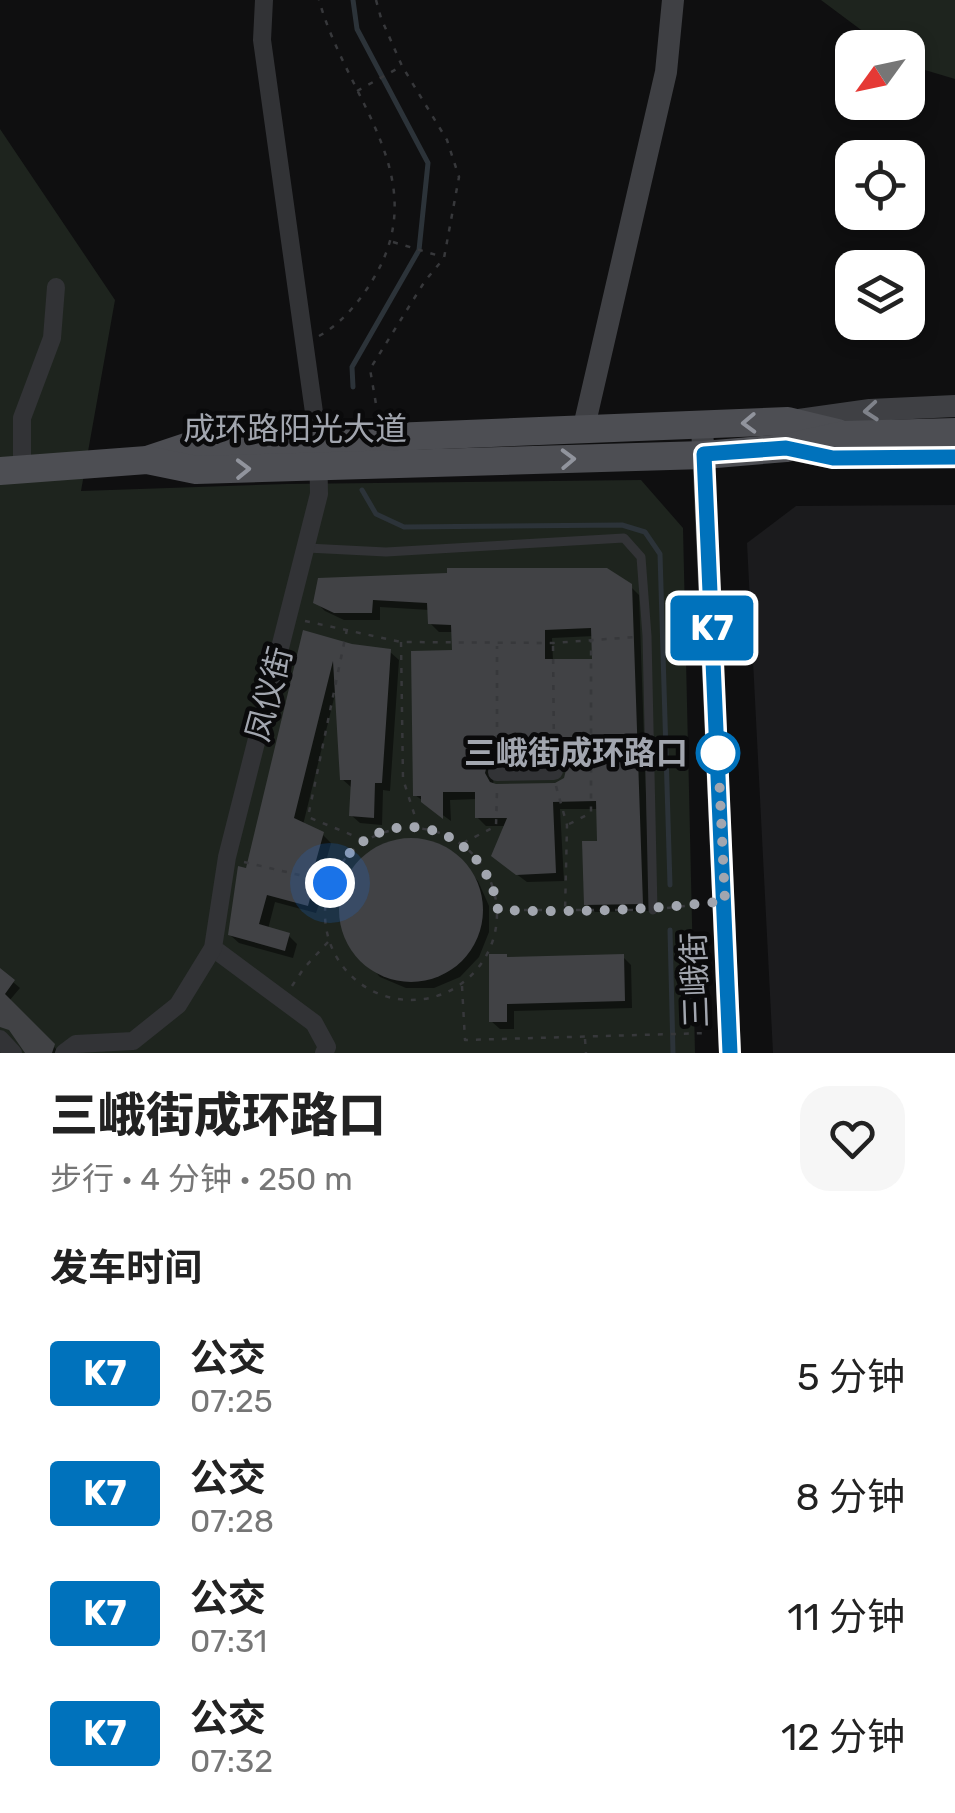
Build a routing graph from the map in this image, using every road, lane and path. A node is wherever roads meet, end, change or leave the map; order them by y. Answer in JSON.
{"nodes":[{"id":1,"x":264,"y":0,"type":"edge"},
{"id":2,"x":320,"y":0,"type":"edge"},
{"id":3,"x":376,"y":0,"type":"edge"},
{"id":4,"x":673,"y":0,"type":"edge"},
{"id":5,"x":402,"y":66,"type":"junction"},
{"id":6,"x":356,"y":92,"type":"junction"},
{"id":7,"x":393,"y":242,"type":"junction"},
{"id":8,"x":444,"y":258,"type":"junction"},
{"id":9,"x":56,"y":286,"type":"dead end"},
{"id":10,"x":304,"y":344,"type":"junction"},
{"id":11,"x":955,"y":406,"type":"edge"},
{"id":12,"x":376,"y":410,"type":"dead end"},
{"id":13,"x":702,"y":425,"type":"junction"},
{"id":14,"x":583,"y":431,"type":"junction"},
{"id":15,"x":955,"y":432,"type":"edge"},
{"id":16,"x":787,"y":435,"type":"junction"},
{"id":17,"x":319,"y":454,"type":"junction"},
{"id":18,"x":704,"y":454,"type":"junction"},
{"id":19,"x":955,"y":458,"type":"edge"},
{"id":20,"x":11,"y":470,"type":"edge"},
{"id":21,"x":307,"y":548,"type":"junction"},
{"id":22,"x":289,"y":617,"type":"junction"},
{"id":23,"x":347,"y":629,"type":"junction"},
{"id":24,"x":647,"y":636,"type":"junction"},
{"id":25,"x":591,"y":640,"type":"junction"},
{"id":26,"x":401,"y":642,"type":"junction"},
{"id":27,"x":497,"y":644,"type":"junction"},
{"id":28,"x":554,"y":771,"type":"dead end"},
{"id":29,"x":497,"y":772,"type":"junction"},
{"id":30,"x":567,"y":825,"type":"dead end"},
{"id":31,"x":419,"y":828,"type":"junction"},
{"id":32,"x":366,"y":840,"type":"junction"},
{"id":33,"x":462,"y":844,"type":"junction"},
{"id":34,"x":227,"y":857,"type":"junction"},
{"id":35,"x":330,"y":883,"type":"junction"},
{"id":36,"x":725,"y":901,"type":"junction"},
{"id":37,"x":498,"y":910,"type":"junction"},
{"id":38,"x":653,"y":910,"type":"junction"},
{"id":39,"x":329,"y":941,"type":"junction"},
{"id":40,"x":214,"y":948,"type":"junction"},
{"id":41,"x":462,"y":984,"type":"junction"},
{"id":42,"x":283,"y":1001,"type":"junction"},
{"id":43,"x":696,"y":1033,"type":"dead end"},
{"id":44,"x":584,"y":1037,"type":"junction"},
{"id":45,"x":0,"y":1039,"type":"edge"},
{"id":46,"x":12,"y":1053,"type":"edge"},
{"id":47,"x":64,"y":1053,"type":"edge"},
{"id":48,"x":324,"y":1053,"type":"edge"},
{"id":49,"x":586,"y":1053,"type":"edge"},
{"id":50,"x":730,"y":1053,"type":"edge"}],
"edges":[{"from":1,"to":10,"type":"street","name":"凤仪街"},
{"from":2,"to":6,"type":"path"},
{"from":3,"to":5,"type":"path"},
{"from":4,"to":14,"type":"street"},
{"from":5,"to":6,"type":"path"},
{"from":5,"to":8,"type":"path"},
{"from":6,"to":7,"type":"path"},
{"from":7,"to":8,"type":"path"},
{"from":7,"to":10,"type":"path"},
{"from":8,"to":12,"type":"path"},
{"from":9,"to":20,"type":"street"},
{"from":10,"to":17,"type":"street","name":"凤仪街"},
{"from":11,"to":16,"type":"street","one_way":true},
{"from":13,"to":14,"type":"main road","name":"成环路阳光大道"},
{"from":16,"to":13,"type":"main road","name":"成环路阳光大道","one_way":true},
{"from":13,"to":18,"type":"street","name":"三峨街"},
{"from":14,"to":17,"type":"main road","name":"成环路阳光大道"},
{"from":15,"to":16,"type":"main road","name":"成环路阳光大道"},
{"from":16,"to":18,"type":"main road","name":"成环路阳光大道"},
{"from":16,"to":19,"type":"street"},
{"from":17,"to":18,"type":"main road","name":"成环路阳光大道","one_way":true},
{"from":17,"to":20,"type":"main road","name":"成环路阳光大道"},
{"from":17,"to":21,"type":"street","name":"凤仪街"},
{"from":18,"to":36,"type":"street","name":"三峨街"},
{"from":21,"to":22,"type":"street","name":"凤仪街"},
{"from":21,"to":24,"type":"lane"},
{"from":22,"to":23,"type":"path"},
{"from":22,"to":34,"type":"street","name":"凤仪街"},
{"from":23,"to":26,"type":"path"},
{"from":23,"to":32,"type":"path"},
{"from":24,"to":25,"type":"path"},
{"from":24,"to":38,"type":"lane"},
{"from":25,"to":27,"type":"path"},
{"from":25,"to":30,"type":"path"},
{"from":26,"to":27,"type":"path"},
{"from":26,"to":31,"type":"path"},
{"from":27,"to":29,"type":"path"},
{"from":28,"to":29,"type":"street"},
{"from":29,"to":33,"type":"path"},
{"from":31,"to":32,"type":"path"},
{"from":31,"to":33,"type":"path"},
{"from":32,"to":35,"type":"path"},
{"from":33,"to":37,"type":"path"},
{"from":34,"to":35,"type":"path"},
{"from":34,"to":40,"type":"street","name":"凤仪街"},
{"from":35,"to":39,"type":"path"},
{"from":36,"to":38,"type":"path"},
{"from":36,"to":50,"type":"street","name":"三峨街"},
{"from":37,"to":38,"type":"path"},
{"from":37,"to":41,"type":"path"},
{"from":39,"to":41,"type":"path"},
{"from":39,"to":42,"type":"path"},
{"from":40,"to":42,"type":"street"},
{"from":40,"to":47,"type":"street"},
{"from":41,"to":44,"type":"path"},
{"from":42,"to":48,"type":"street"},
{"from":43,"to":44,"type":"path"},
{"from":44,"to":49,"type":"path"},
{"from":45,"to":46,"type":"street"}]}
